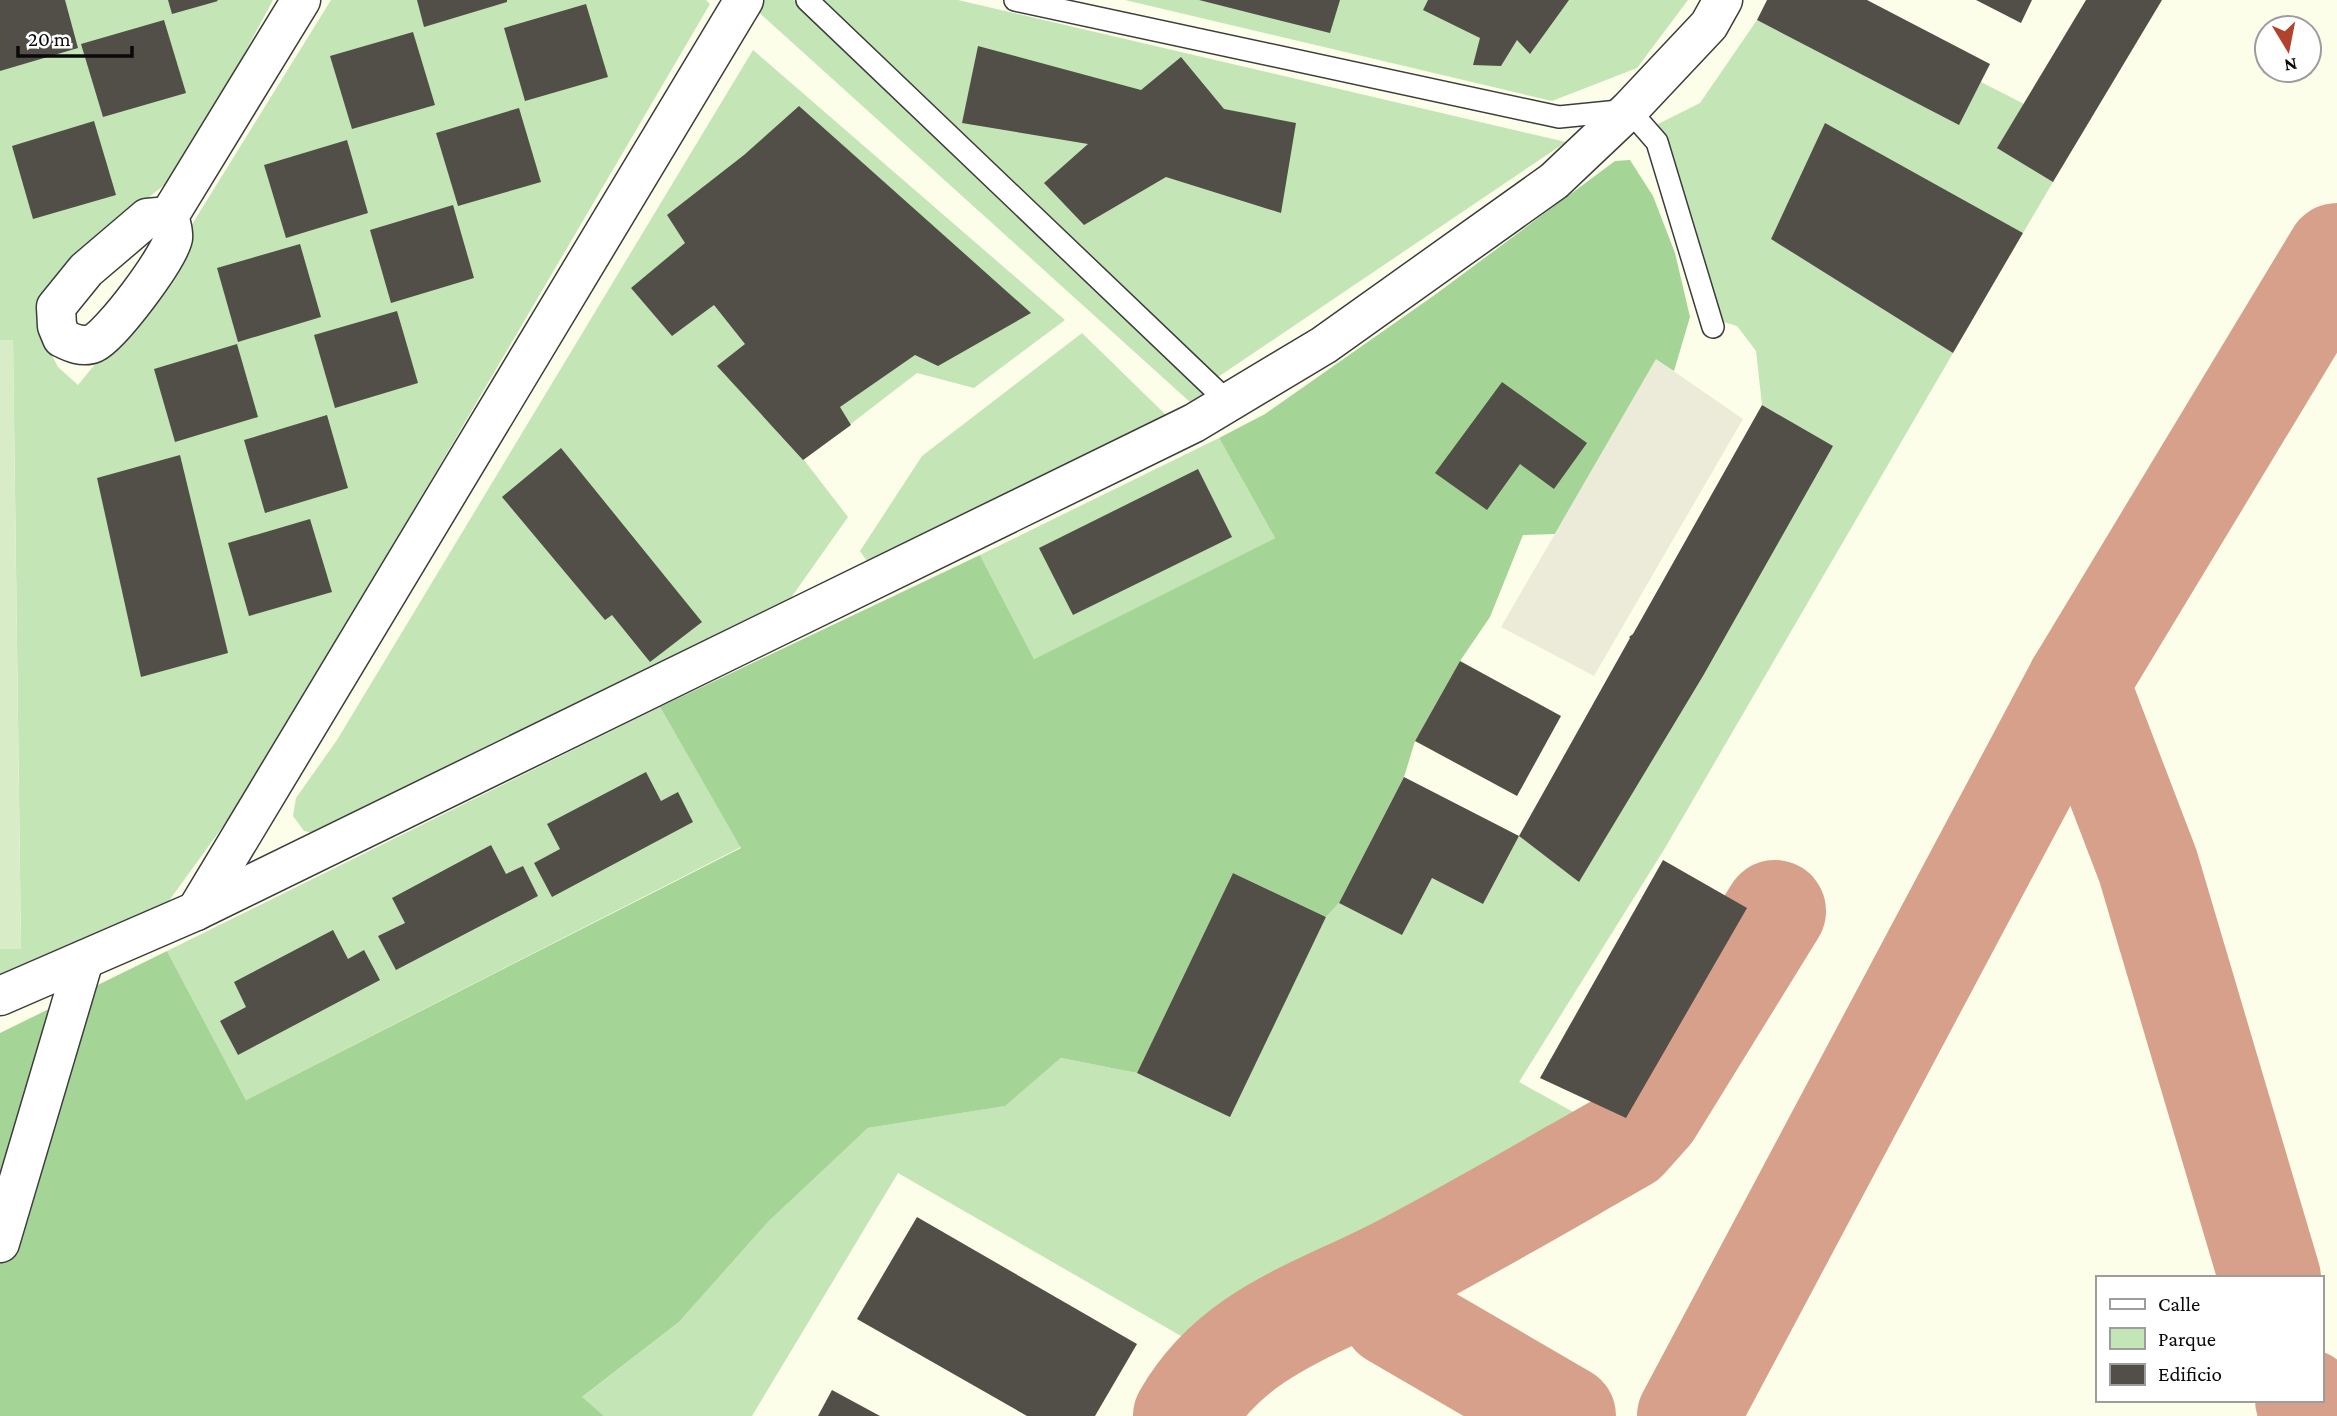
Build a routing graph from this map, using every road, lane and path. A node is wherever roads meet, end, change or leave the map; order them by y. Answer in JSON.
{"nodes":[{"id":1,"x":301,"y":0,"type":"edge"},
{"id":2,"x":744,"y":0,"type":"edge"},
{"id":3,"x":807,"y":0,"type":"edge"},
{"id":4,"x":1015,"y":0,"type":"edge"},
{"id":5,"x":1723,"y":0,"type":"edge"},
{"id":6,"x":1629,"y":110,"type":"junction"},
{"id":7,"x":169,"y":216,"type":"dead end"},
{"id":8,"x":1713,"y":327,"type":"dead end"},
{"id":9,"x":1228,"y":402,"type":"junction"},
{"id":10,"x":196,"y":911,"type":"junction"},
{"id":11,"x":84,"y":960,"type":"junction"},
{"id":12,"x":0,"y":996,"type":"edge"},
{"id":13,"x":0,"y":1243,"type":"edge"}],
"edges":[{"from":1,"to":7,"type":"street"},
{"from":2,"to":10,"type":"street"},
{"from":3,"to":9,"type":"lane"},
{"from":4,"to":6,"type":"lane"},
{"from":5,"to":6,"type":"street"},
{"from":6,"to":8,"type":"lane"},
{"from":6,"to":9,"type":"street"},
{"from":9,"to":10,"type":"street"},
{"from":10,"to":11,"type":"street"},
{"from":11,"to":12,"type":"street"},
{"from":11,"to":13,"type":"street"}]}
